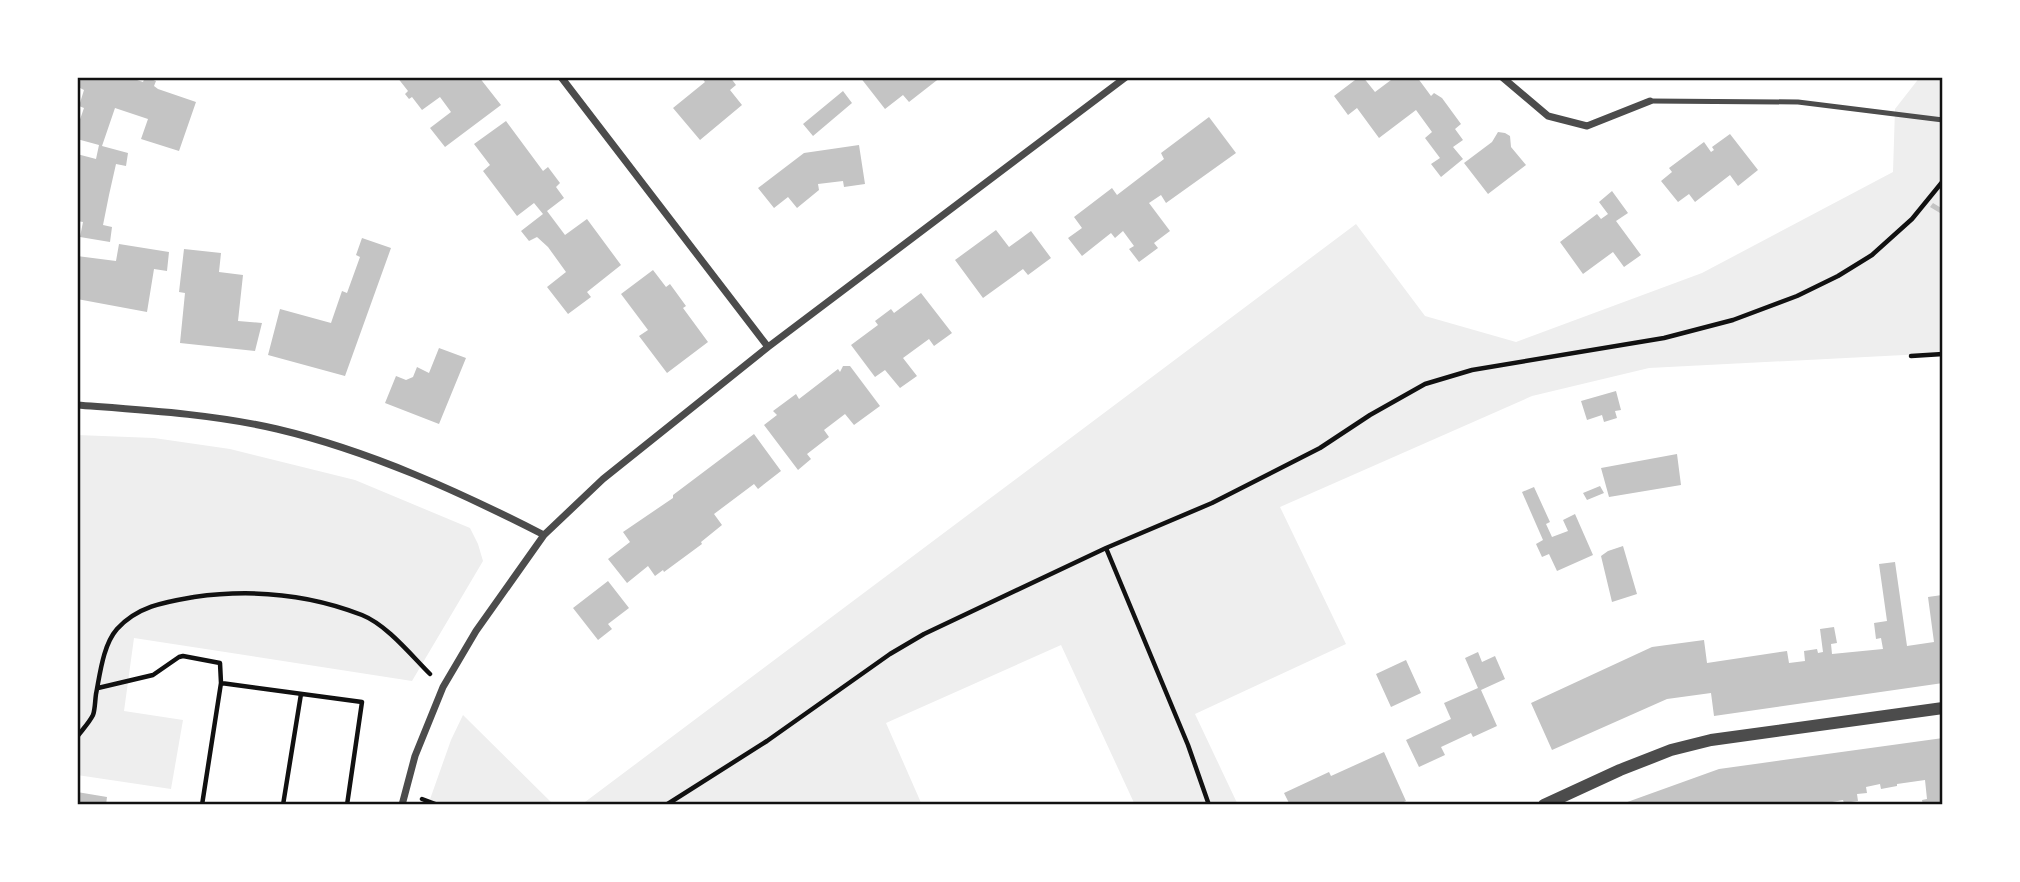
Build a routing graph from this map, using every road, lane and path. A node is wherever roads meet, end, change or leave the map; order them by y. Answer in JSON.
{"nodes":[{"id":1,"x":561,"y":77,"type":"edge"},
{"id":2,"x":1126,"y":77,"type":"edge"},
{"id":3,"x":1502,"y":77,"type":"edge"},
{"id":4,"x":1650,"y":101,"type":"joint"},
{"id":5,"x":1943,"y":120,"type":"edge"},
{"id":6,"x":1943,"y":181,"type":"edge"},
{"id":7,"x":768,"y":347,"type":"junction"},
{"id":8,"x":1943,"y":354,"type":"edge"},
{"id":9,"x":1911,"y":356,"type":"dead end"},
{"id":10,"x":77,"y":405,"type":"edge"},
{"id":11,"x":544,"y":535,"type":"junction"},
{"id":12,"x":1106,"y":548,"type":"junction"},
{"id":13,"x":221,"y":683,"type":"junction"},
{"id":14,"x":443,"y":687,"type":"junction"},
{"id":15,"x":97,"y":688,"type":"junction"},
{"id":16,"x":301,"y":694,"type":"junction"},
{"id":17,"x":1943,"y":708,"type":"edge"},
{"id":18,"x":77,"y":737,"type":"edge"},
{"id":19,"x":202,"y":805,"type":"edge"},
{"id":20,"x":283,"y":805,"type":"edge"},
{"id":21,"x":346,"y":805,"type":"edge"},
{"id":22,"x":402,"y":805,"type":"edge"},
{"id":23,"x":666,"y":805,"type":"edge"},
{"id":24,"x":1209,"y":805,"type":"edge"},
{"id":25,"x":1544,"y":805,"type":"edge"}],
"edges":[{"from":1,"to":7,"type":"street"},
{"from":2,"to":7,"type":"street"},
{"from":3,"to":4,"type":"street"},
{"from":4,"to":5,"type":"lane"},
{"from":6,"to":12,"type":"path"},
{"from":7,"to":11,"type":"street"},
{"from":8,"to":9,"type":"path"},
{"from":10,"to":11,"type":"street"},
{"from":11,"to":14,"type":"street"},
{"from":12,"to":23,"type":"path"},
{"from":12,"to":24,"type":"path"},
{"from":13,"to":15,"type":"path"},
{"from":13,"to":16,"type":"path"},
{"from":13,"to":19,"type":"path"},
{"from":14,"to":15,"type":"path"},
{"from":14,"to":22,"type":"street"},
{"from":15,"to":18,"type":"path"},
{"from":16,"to":20,"type":"path"},
{"from":16,"to":21,"type":"path"},
{"from":17,"to":25,"type":"street"}]}
